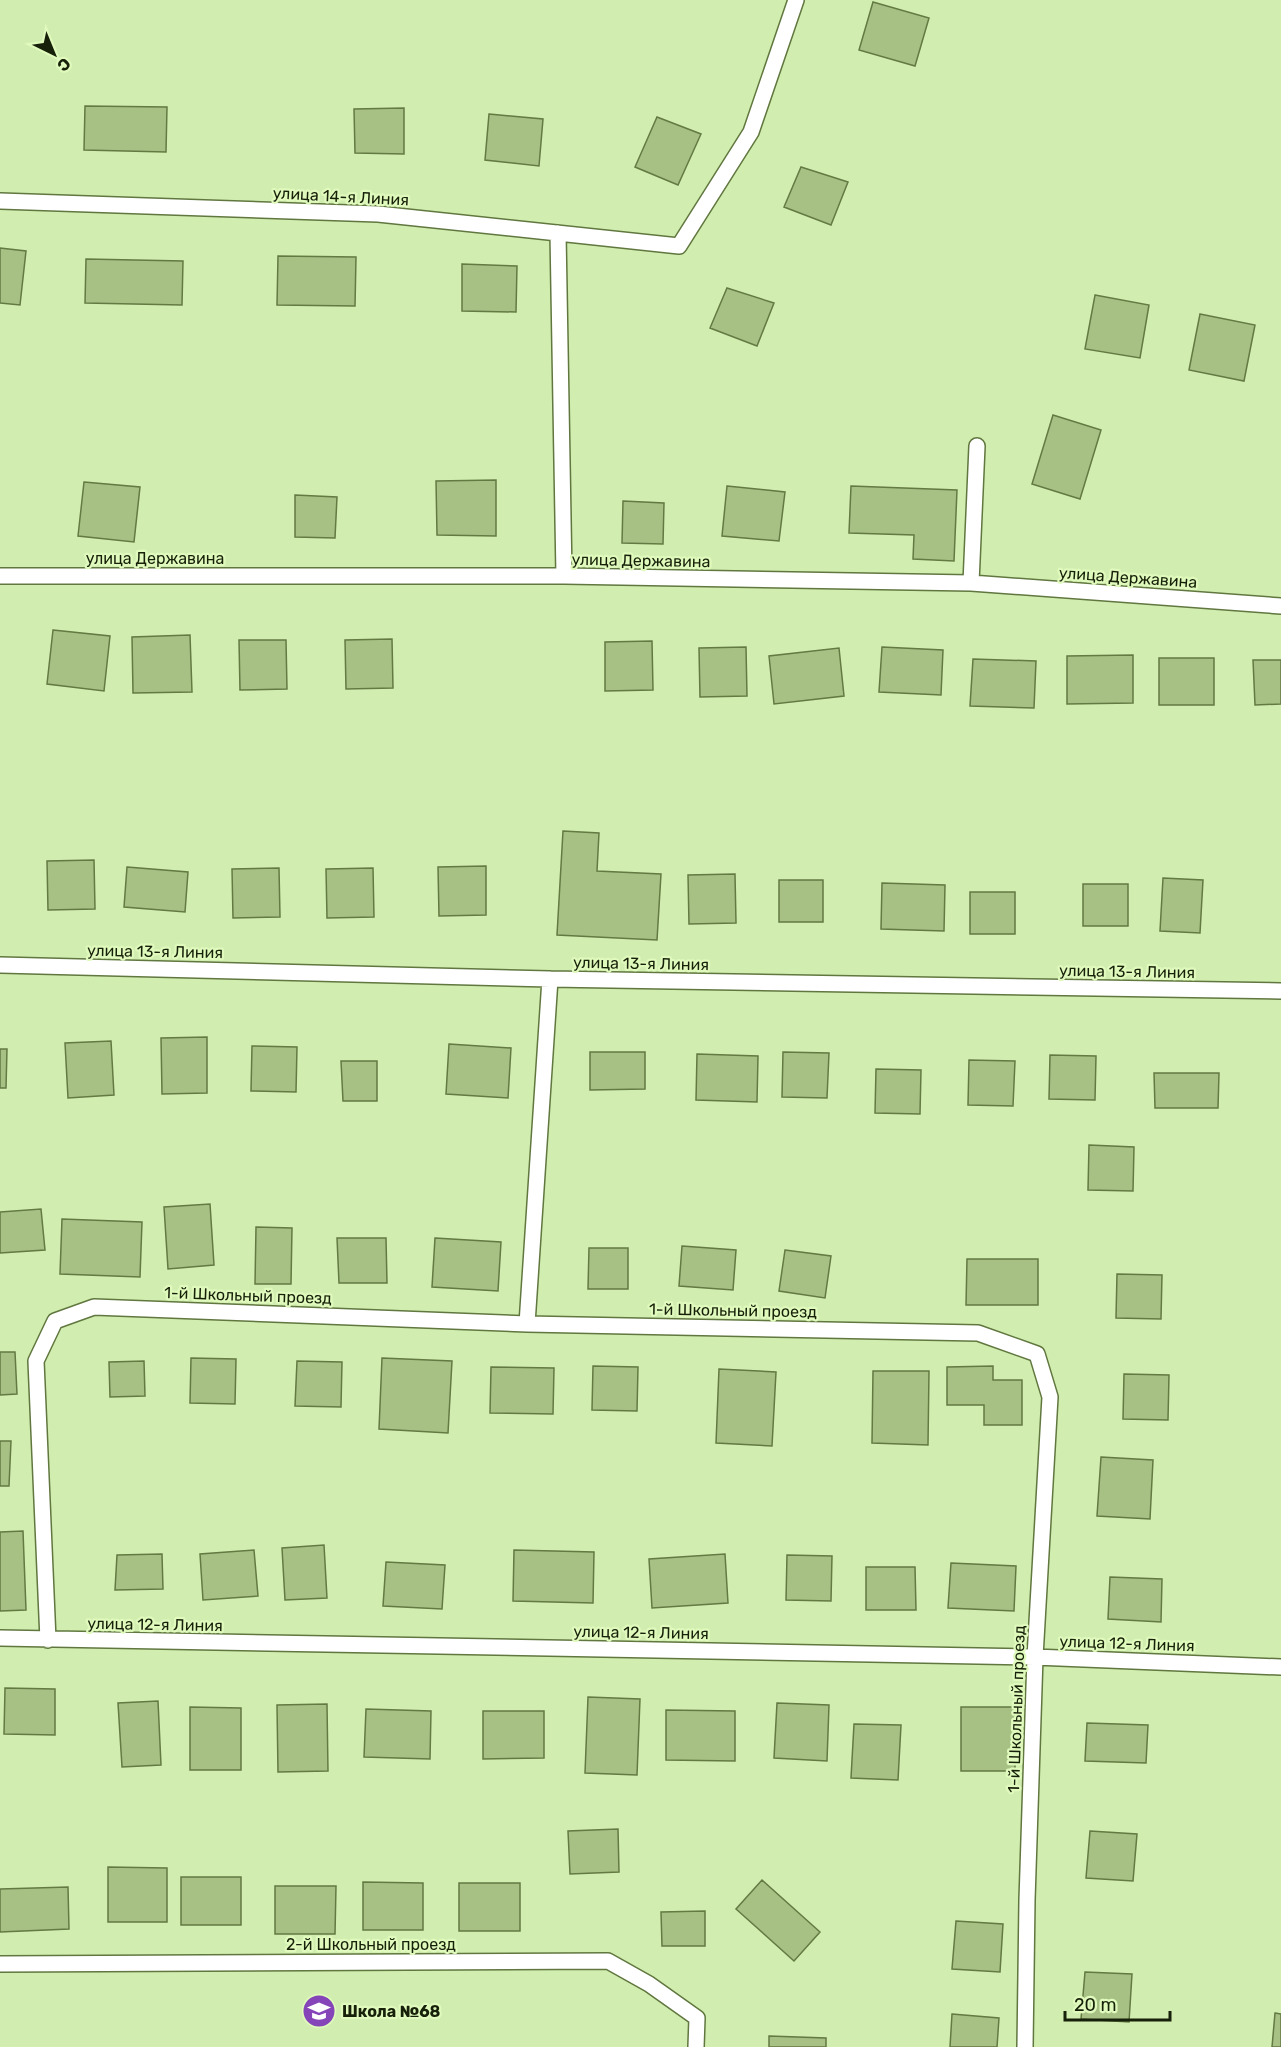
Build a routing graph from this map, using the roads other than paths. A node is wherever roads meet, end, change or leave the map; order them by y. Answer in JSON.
{"nodes":[{"id":1,"x":796,"y":0,"type":"edge"},
{"id":2,"x":0,"y":201,"type":"edge"},
{"id":3,"x":558,"y":233,"type":"junction"},
{"id":4,"x":977,"y":446,"type":"dead end"},
{"id":5,"x":0,"y":576,"type":"edge"},
{"id":6,"x":564,"y":576,"type":"junction"},
{"id":7,"x":971,"y":583,"type":"junction"},
{"id":8,"x":1281,"y":606,"type":"edge"},
{"id":9,"x":0,"y":965,"type":"edge"},
{"id":10,"x":550,"y":979,"type":"junction"},
{"id":11,"x":1281,"y":992,"type":"edge"},
{"id":12,"x":527,"y":1324,"type":"junction"},
{"id":13,"x":0,"y":1638,"type":"edge"},
{"id":14,"x":48,"y":1640,"type":"junction"},
{"id":15,"x":1035,"y":1657,"type":"junction"},
{"id":16,"x":1281,"y":1667,"type":"edge"},
{"id":17,"x":0,"y":1964,"type":"edge"},
{"id":18,"x":696,"y":2047,"type":"edge"},
{"id":19,"x":1025,"y":2047,"type":"edge"}],
"edges":[{"from":1,"to":3,"type":"lane","name":"улица 14-я Линия"},
{"from":2,"to":3,"type":"lane","name":"улица 14-я Линия"},
{"from":3,"to":6,"type":"lane"},
{"from":4,"to":7,"type":"lane"},
{"from":5,"to":6,"type":"lane","name":"улица Державина"},
{"from":6,"to":7,"type":"lane","name":"улица Державина"},
{"from":7,"to":8,"type":"lane","name":"улица Державина"},
{"from":9,"to":10,"type":"lane","name":"улица 13-я Линия"},
{"from":10,"to":11,"type":"lane","name":"улица 13-я Линия"},
{"from":10,"to":12,"type":"lane"},
{"from":12,"to":14,"type":"lane","name":"1-й Школьный проезд"},
{"from":12,"to":15,"type":"lane","name":"1-й Школьный проезд"},
{"from":13,"to":14,"type":"lane","name":"улица 12-я Линия"},
{"from":14,"to":15,"type":"lane","name":"улица 12-я Линия"},
{"from":15,"to":16,"type":"lane","name":"улица 12-я Линия"},
{"from":15,"to":19,"type":"lane","name":"1-й Школьный проезд"},
{"from":17,"to":18,"type":"lane","name":"2-й Школьный проезд"}]}
